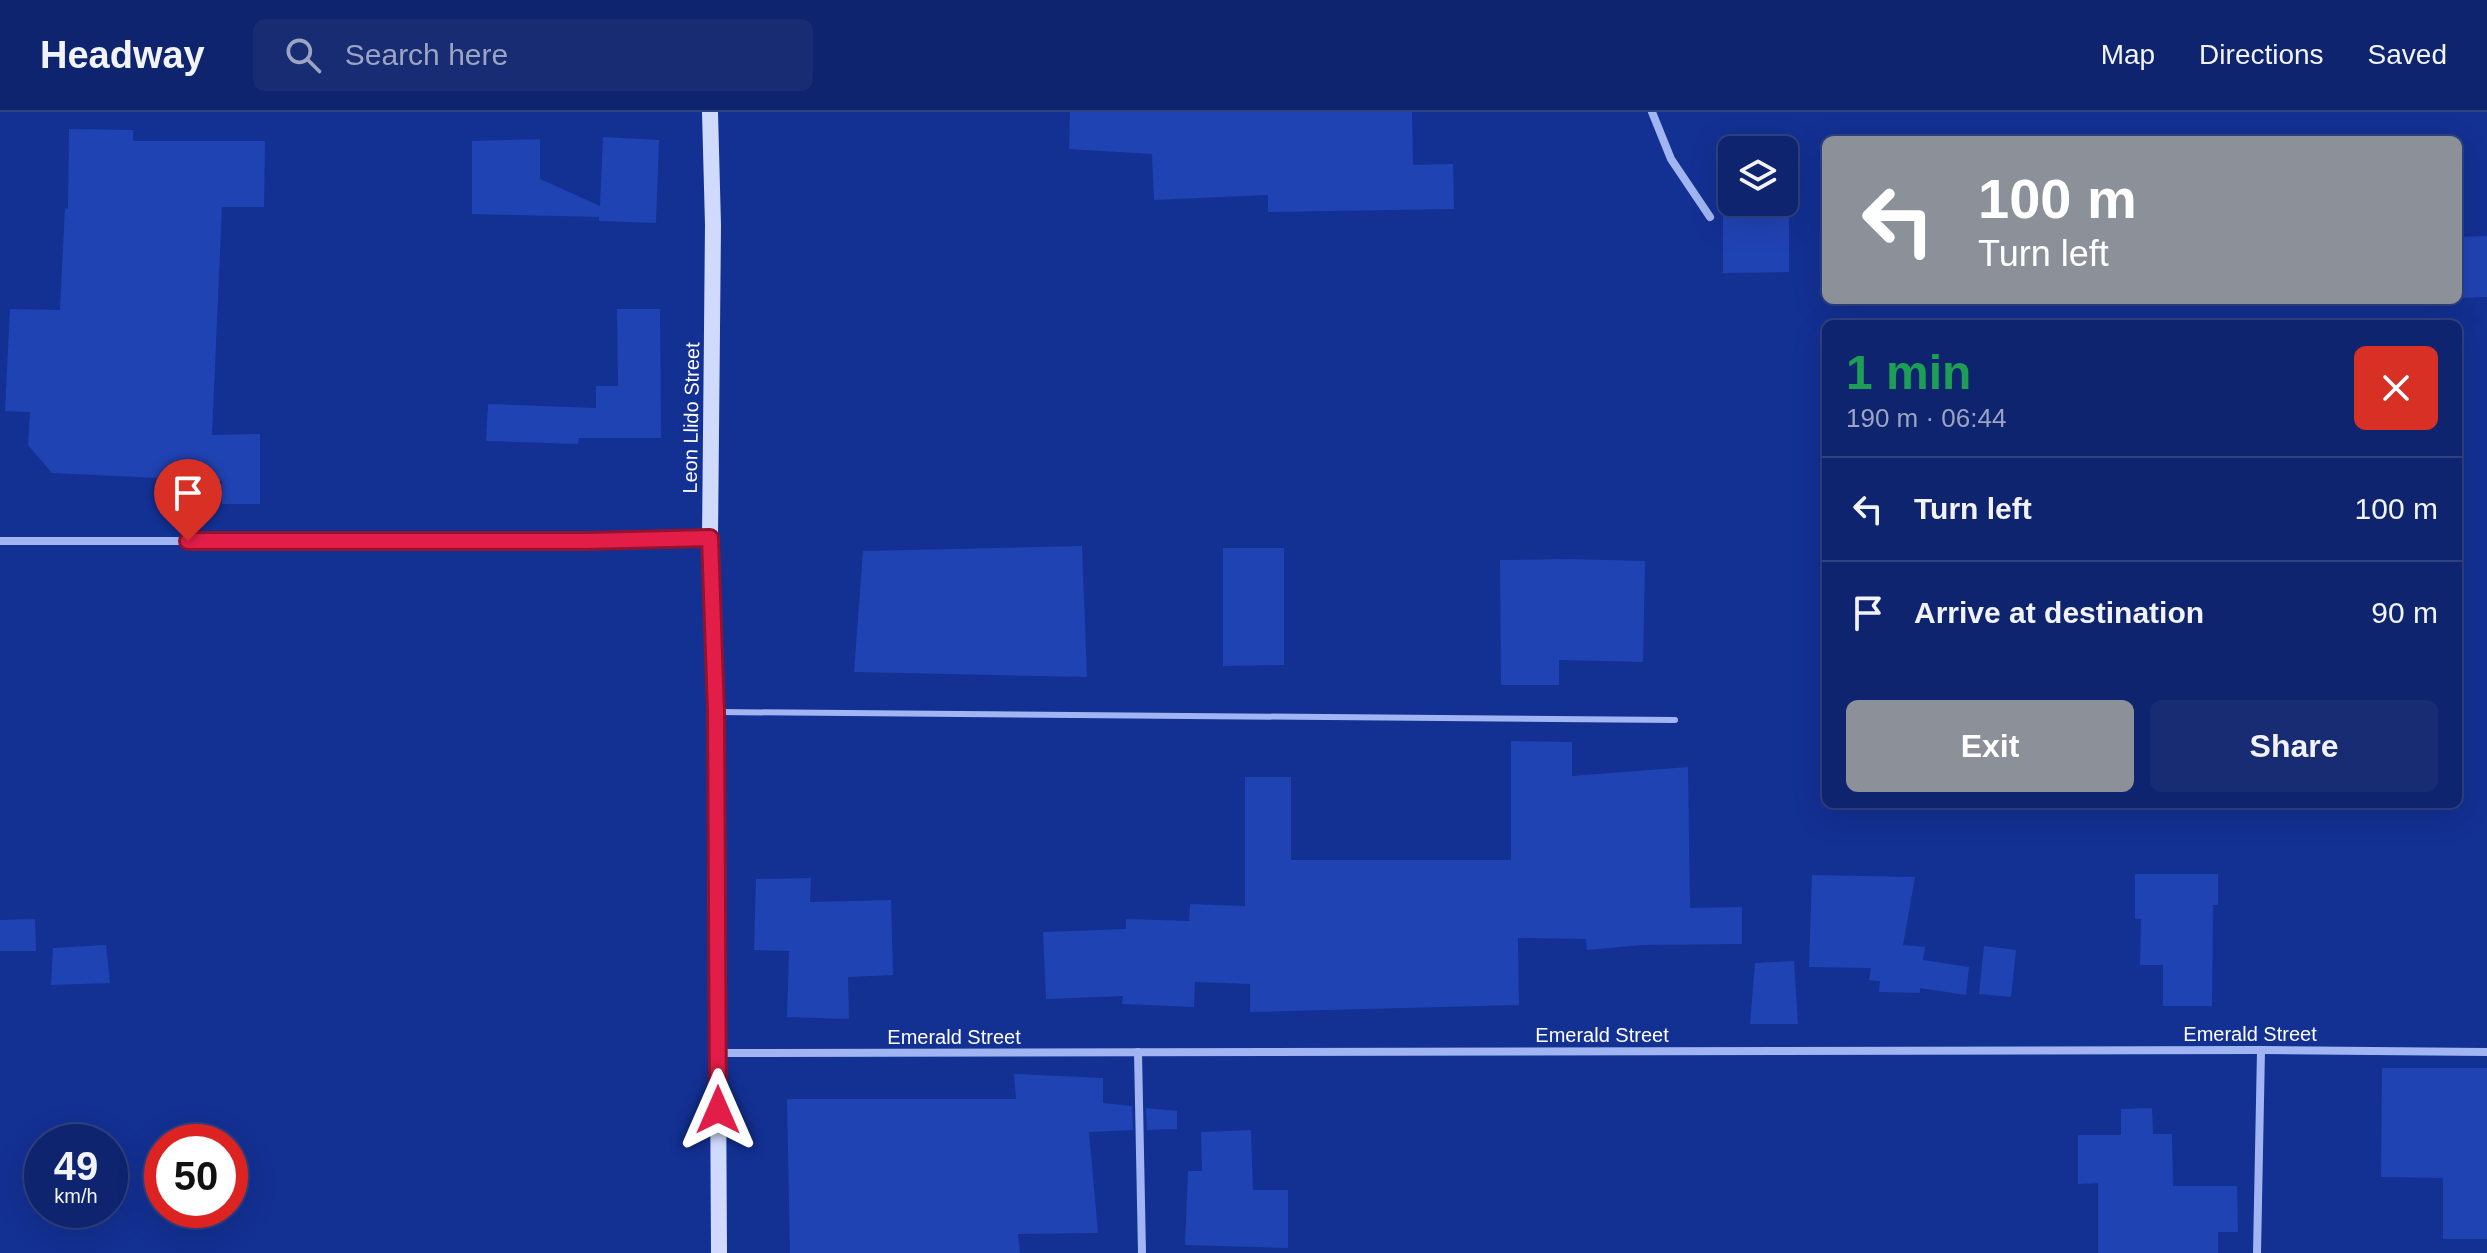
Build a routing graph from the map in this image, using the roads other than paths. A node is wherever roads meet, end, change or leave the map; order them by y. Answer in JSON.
{"nodes":[{"id":1,"x":710,"y":112,"type":"edge"},
{"id":2,"x":1652,"y":112,"type":"edge"},
{"id":3,"x":1710,"y":217,"type":"dead end"},
{"id":4,"x":710,"y":538,"type":"junction"},
{"id":5,"x":0,"y":541,"type":"edge"},
{"id":6,"x":716,"y":712,"type":"junction"},
{"id":7,"x":1675,"y":720,"type":"dead end"},
{"id":8,"x":2261,"y":1050,"type":"junction"},
{"id":9,"x":1138,"y":1052,"type":"junction"},
{"id":10,"x":2487,"y":1052,"type":"edge"},
{"id":11,"x":718,"y":1053,"type":"junction"},
{"id":12,"x":719,"y":1253,"type":"edge"},
{"id":13,"x":1142,"y":1253,"type":"edge"},
{"id":14,"x":2257,"y":1253,"type":"edge"}],
"edges":[{"from":1,"to":4,"type":"main road","name":"Leon Llido Street"},
{"from":2,"to":3,"type":"street"},
{"from":4,"to":5,"type":"street"},
{"from":4,"to":6,"type":"main road","name":"Leon Llido Street"},
{"from":6,"to":7,"type":"lane"},
{"from":6,"to":11,"type":"main road","name":"Leon Llido Street"},
{"from":8,"to":9,"type":"street","name":"Emerald Street"},
{"from":8,"to":10,"type":"street","name":"Emerald Street"},
{"from":8,"to":14,"type":"street"},
{"from":9,"to":11,"type":"street","name":"Emerald Street"},
{"from":9,"to":13,"type":"street"},
{"from":11,"to":12,"type":"main road","name":"Leon Llido Street"}]}
